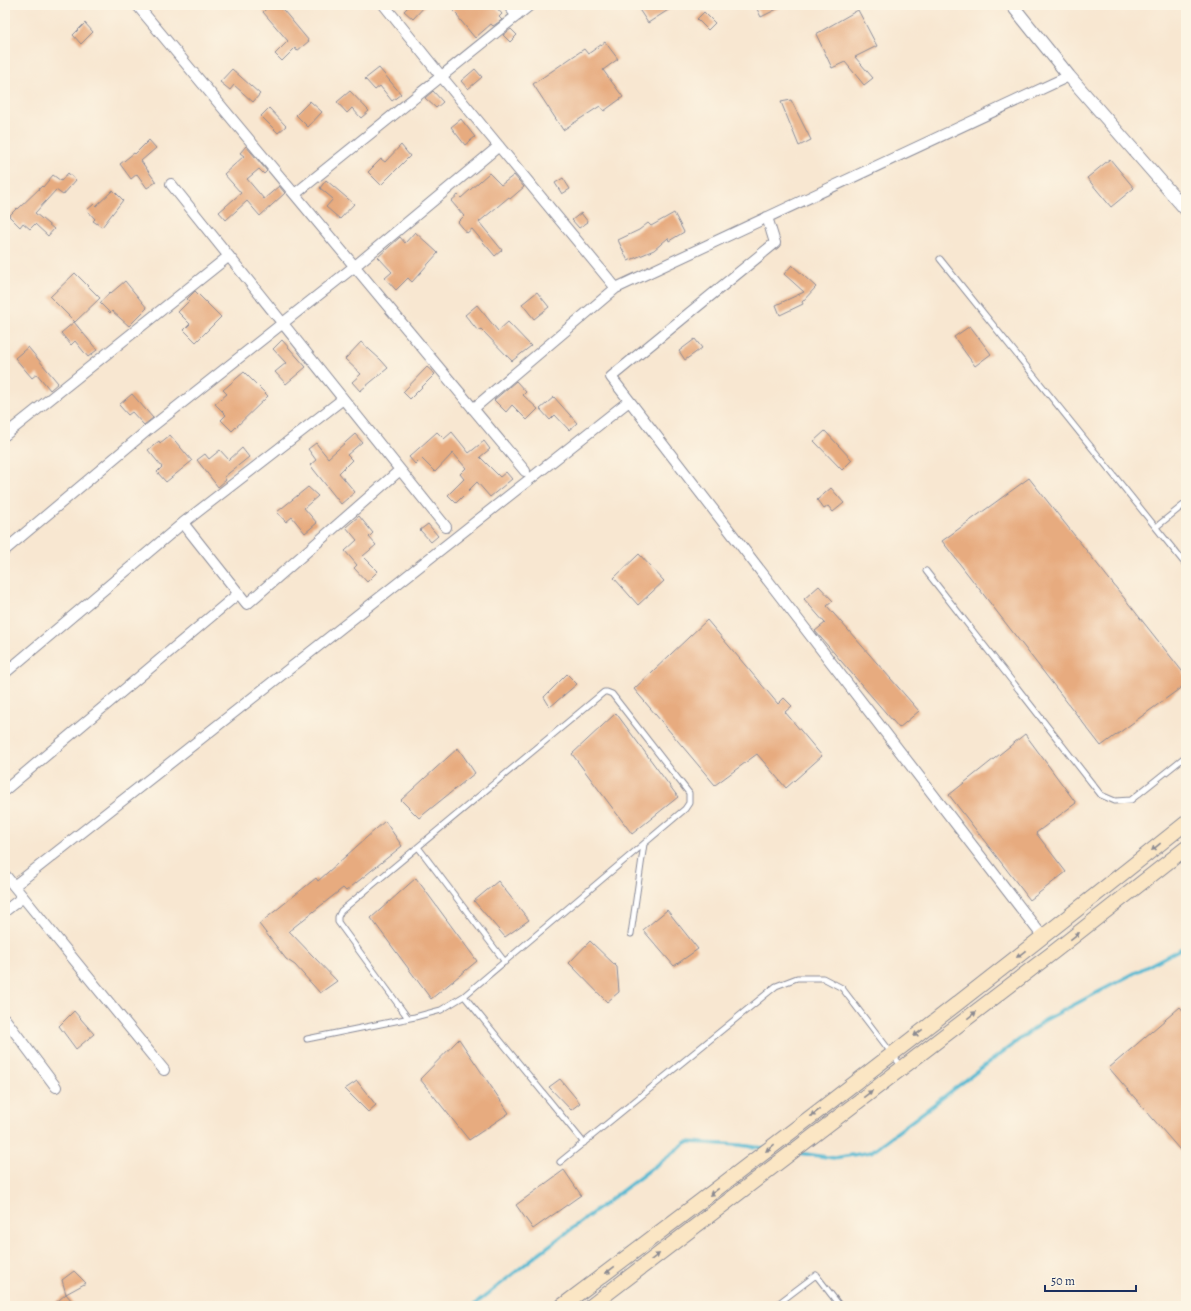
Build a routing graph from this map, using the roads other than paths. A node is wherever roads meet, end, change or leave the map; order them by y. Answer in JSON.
{"nodes":[{"id":1,"x":137,"y":5,"type":"edge"},
{"id":2,"x":384,"y":5,"type":"edge"},
{"id":3,"x":508,"y":5,"type":"edge"},
{"id":4,"x":530,"y":5,"type":"edge"},
{"id":5,"x":1012,"y":5,"type":"edge"},
{"id":6,"x":517,"y":16,"type":"junction"},
{"id":7,"x":441,"y":76,"type":"junction"},
{"id":8,"x":1069,"y":76,"type":"junction"},
{"id":9,"x":499,"y":146,"type":"junction"},
{"id":10,"x":171,"y":184,"type":"dead end"},
{"id":11,"x":295,"y":194,"type":"junction"},
{"id":12,"x":1186,"y":210,"type":"edge"},
{"id":13,"x":767,"y":217,"type":"junction"},
{"id":14,"x":229,"y":256,"type":"junction"},
{"id":15,"x":940,"y":259,"type":"dead end"},
{"id":16,"x":354,"y":266,"type":"junction"},
{"id":17,"x":616,"y":288,"type":"junction"},
{"id":18,"x":282,"y":323,"type":"junction"},
{"id":19,"x":343,"y":399,"type":"junction"},
{"id":20,"x":629,"y":401,"type":"junction"},
{"id":21,"x":473,"y":409,"type":"junction"},
{"id":22,"x":5,"y":435,"type":"edge"},
{"id":23,"x":400,"y":470,"type":"junction"},
{"id":24,"x":525,"y":471,"type":"dead end"},
{"id":25,"x":1186,"y":503,"type":"edge"},
{"id":26,"x":183,"y":523,"type":"junction"},
{"id":27,"x":446,"y":527,"type":"dead end"},
{"id":28,"x":1156,"y":527,"type":"junction"},
{"id":29,"x":5,"y":550,"type":"edge"},
{"id":30,"x":1186,"y":565,"type":"edge"},
{"id":31,"x":926,"y":571,"type":"dead end"},
{"id":32,"x":239,"y":593,"type":"junction"},
{"id":33,"x":5,"y":673,"type":"edge"},
{"id":34,"x":1186,"y":756,"type":"edge"},
{"id":35,"x":5,"y":790,"type":"edge"},
{"id":36,"x":1186,"y":823,"type":"edge"},
{"id":37,"x":644,"y":844,"type":"junction"},
{"id":38,"x":418,"y":847,"type":"junction"},
{"id":39,"x":1186,"y":848,"type":"edge"},
{"id":40,"x":5,"y":875,"type":"edge"},
{"id":41,"x":14,"y":886,"type":"junction"},
{"id":42,"x":23,"y":896,"type":"junction"},
{"id":43,"x":5,"y":910,"type":"edge"},
{"id":44,"x":631,"y":934,"type":"dead end"},
{"id":45,"x":1043,"y":937,"type":"junction"},
{"id":46,"x":505,"y":962,"type":"junction"},
{"id":47,"x":464,"y":996,"type":"junction"},
{"id":48,"x":408,"y":1018,"type":"junction"},
{"id":49,"x":5,"y":1019,"type":"edge"},
{"id":50,"x":307,"y":1039,"type":"dead end"},
{"id":51,"x":892,"y":1054,"type":"junction"},
{"id":52,"x":903,"y":1068,"type":"junction"},
{"id":53,"x":164,"y":1070,"type":"dead end"},
{"id":54,"x":56,"y":1087,"type":"dead end"},
{"id":55,"x":584,"y":1143,"type":"junction"},
{"id":56,"x":560,"y":1162,"type":"dead end"},
{"id":57,"x":562,"y":1306,"type":"edge"},
{"id":58,"x":591,"y":1306,"type":"edge"},
{"id":59,"x":775,"y":1306,"type":"edge"},
{"id":60,"x":840,"y":1306,"type":"edge"}],
"edges":[{"from":1,"to":11,"type":"street"},
{"from":2,"to":7,"type":"street"},
{"from":3,"to":6,"type":"street"},
{"from":4,"to":6,"type":"street"},
{"from":5,"to":8,"type":"street"},
{"from":6,"to":7,"type":"street"},
{"from":7,"to":9,"type":"street"},
{"from":7,"to":11,"type":"street"},
{"from":8,"to":12,"type":"street"},
{"from":8,"to":13,"type":"street"},
{"from":9,"to":16,"type":"street"},
{"from":9,"to":17,"type":"street"},
{"from":10,"to":14,"type":"street"},
{"from":11,"to":16,"type":"street"},
{"from":13,"to":17,"type":"street"},
{"from":13,"to":20,"type":"street"},
{"from":14,"to":18,"type":"street"},
{"from":14,"to":22,"type":"street"},
{"from":15,"to":28,"type":"lane"},
{"from":16,"to":18,"type":"street"},
{"from":16,"to":21,"type":"street"},
{"from":17,"to":21,"type":"street"},
{"from":18,"to":19,"type":"street"},
{"from":18,"to":29,"type":"street"},
{"from":19,"to":23,"type":"street"},
{"from":19,"to":26,"type":"street"},
{"from":20,"to":41,"type":"street"},
{"from":20,"to":45,"type":"street"},
{"from":21,"to":24,"type":"street"},
{"from":23,"to":27,"type":"street"},
{"from":23,"to":32,"type":"street"},
{"from":25,"to":28,"type":"lane"},
{"from":26,"to":32,"type":"street"},
{"from":26,"to":33,"type":"street"},
{"from":28,"to":30,"type":"lane"},
{"from":31,"to":34,"type":"lane"},
{"from":32,"to":35,"type":"street"},
{"from":36,"to":45,"type":"main road","one_way":true},
{"from":37,"to":38,"type":"lane"},
{"from":37,"to":44,"type":"lane"},
{"from":37,"to":46,"type":"lane"},
{"from":38,"to":46,"type":"lane"},
{"from":38,"to":48,"type":"lane"},
{"from":52,"to":39,"type":"main road","one_way":true},
{"from":40,"to":41,"type":"street"},
{"from":41,"to":42,"type":"street"},
{"from":42,"to":43,"type":"street"},
{"from":42,"to":53,"type":"street"},
{"from":45,"to":51,"type":"main road","one_way":true},
{"from":46,"to":47,"type":"lane"},
{"from":47,"to":48,"type":"lane"},
{"from":47,"to":55,"type":"lane"},
{"from":48,"to":50,"type":"lane"},
{"from":49,"to":54,"type":"street"},
{"from":51,"to":52,"type":"lane"},
{"from":51,"to":55,"type":"lane"},
{"from":51,"to":57,"type":"main road","one_way":true},
{"from":58,"to":52,"type":"main road","one_way":true},
{"from":55,"to":56,"type":"lane"},
{"from":59,"to":60,"type":"lane"}]}
